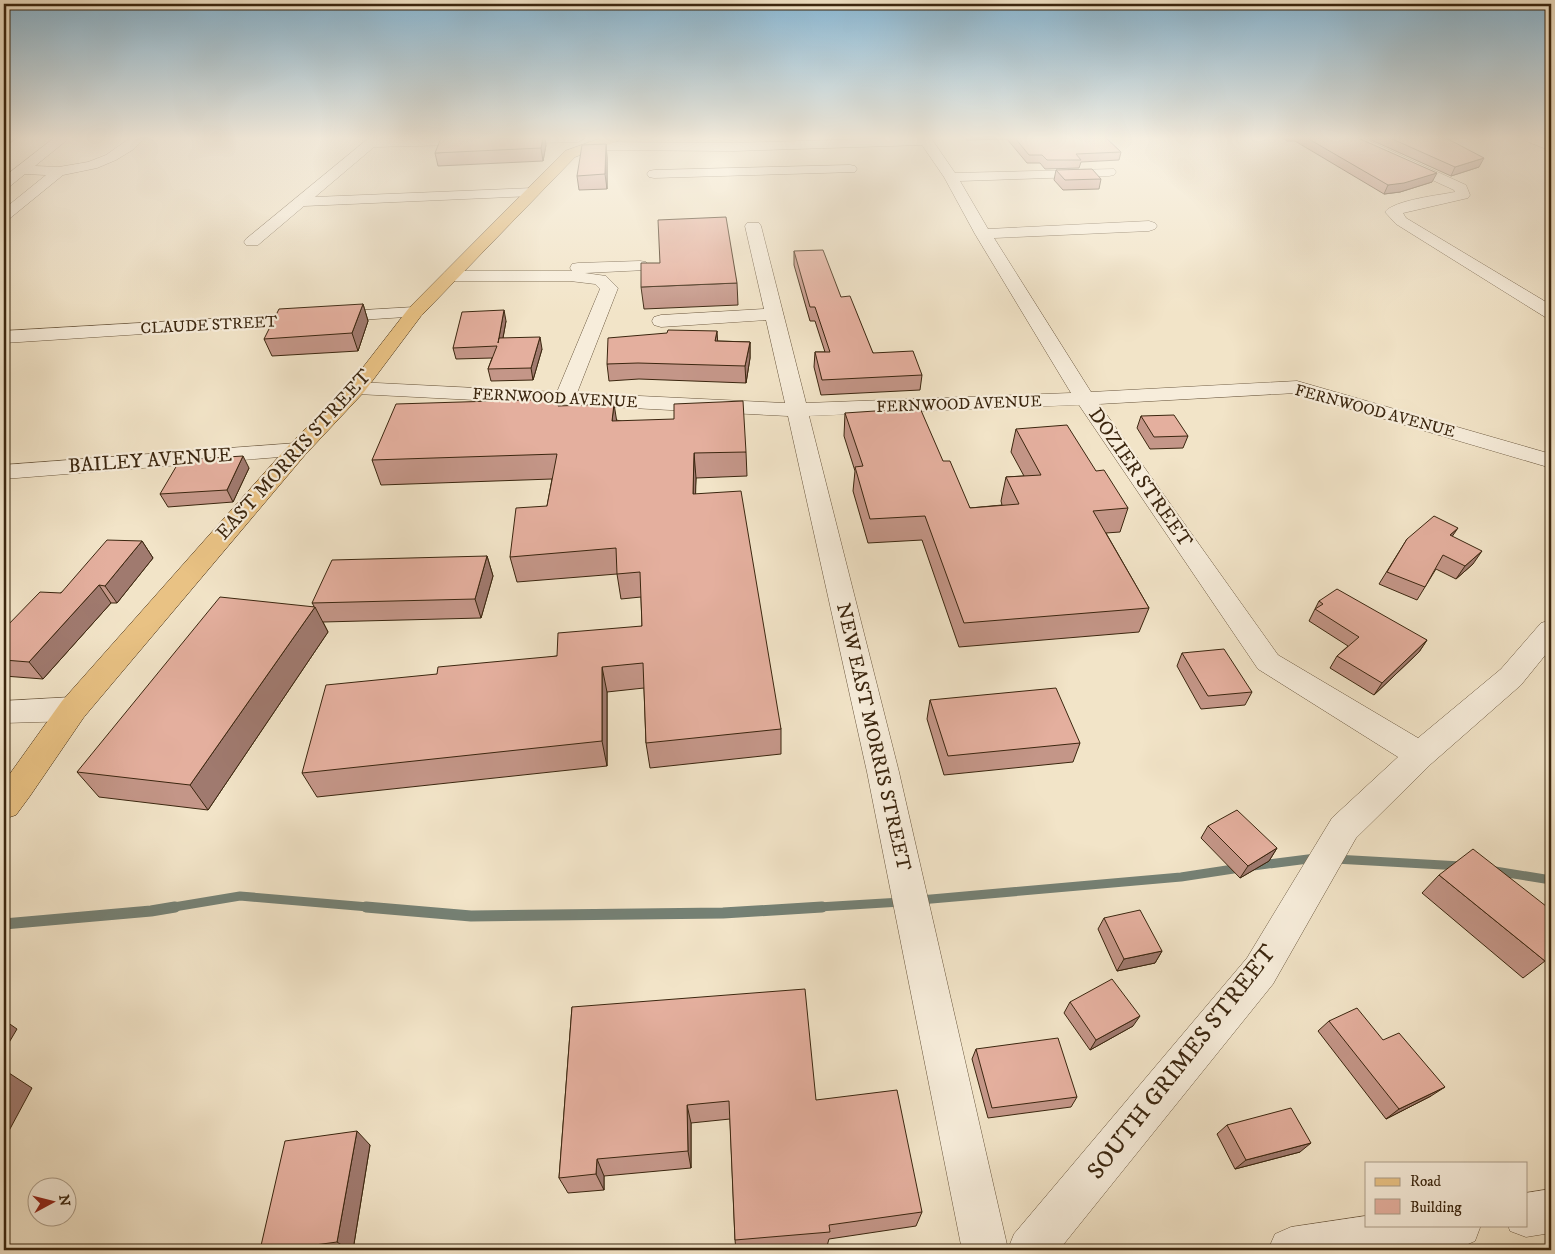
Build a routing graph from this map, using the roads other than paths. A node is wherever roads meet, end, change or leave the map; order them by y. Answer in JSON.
{"nodes":[{"id":1,"x":28,"y":197,"type":"edge"},
{"id":2,"x":307,"y":197,"type":"edge"},
{"id":3,"x":428,"y":197,"type":"edge"},
{"id":4,"x":530,"y":197,"type":"edge"},
{"id":5,"x":962,"y":197,"type":"edge"},
{"id":6,"x":1456,"y":197,"type":"edge"},
{"id":7,"x":300,"y":202,"type":"junction"},
{"id":8,"x":4,"y":216,"type":"edge"},
{"id":9,"x":753,"y":226,"type":"dead end"},
{"id":10,"x":1148,"y":226,"type":"dead end"},
{"id":11,"x":983,"y":234,"type":"junction"},
{"id":12,"x":252,"y":242,"type":"dead end"},
{"id":13,"x":640,"y":266,"type":"edge"},
{"id":14,"x":487,"y":275,"type":"junction"},
{"id":15,"x":451,"y":276,"type":"junction"},
{"id":16,"x":415,"y":312,"type":"junction"},
{"id":17,"x":1551,"y":313,"type":"edge"},
{"id":18,"x":774,"y":314,"type":"junction"},
{"id":19,"x":661,"y":321,"type":"dead end"},
{"id":20,"x":4,"y":336,"type":"edge"},
{"id":21,"x":357,"y":388,"type":"junction"},
{"id":22,"x":566,"y":398,"type":"junction"},
{"id":23,"x":1085,"y":399,"type":"junction"},
{"id":24,"x":797,"y":410,"type":"junction"},
{"id":25,"x":297,"y":450,"type":"junction"},
{"id":26,"x":1551,"y":460,"type":"edge"},
{"id":27,"x":4,"y":472,"type":"edge"},
{"id":28,"x":1551,"y":630,"type":"edge"},
{"id":29,"x":73,"y":709,"type":"junction"},
{"id":30,"x":4,"y":712,"type":"edge"},
{"id":31,"x":1420,"y":756,"type":"junction"},
{"id":32,"x":4,"y":805,"type":"edge"},
{"id":33,"x":1551,"y":1212,"type":"edge"},
{"id":34,"x":1528,"y":1215,"type":"edge"},
{"id":35,"x":1452,"y":1226,"type":"edge"},
{"id":36,"x":985,"y":1250,"type":"edge"},
{"id":37,"x":1030,"y":1250,"type":"edge"},
{"id":38,"x":1291,"y":1250,"type":"edge"}],
"edges":[{"from":1,"to":8,"type":"street"},
{"from":2,"to":7,"type":"street"},
{"from":3,"to":7,"type":"street"},
{"from":4,"to":15,"type":"main road","name":"EAST MORRIS STREET"},
{"from":5,"to":11,"type":"street","name":"DOZIER STREET"},
{"from":6,"to":17,"type":"street"},
{"from":7,"to":12,"type":"street"},
{"from":9,"to":18,"type":"street","name":"NEW EAST MORRIS STREET"},
{"from":10,"to":11,"type":"street"},
{"from":11,"to":23,"type":"street","name":"DOZIER STREET"},
{"from":13,"to":14,"type":"street"},
{"from":14,"to":15,"type":"street"},
{"from":14,"to":22,"type":"street"},
{"from":15,"to":16,"type":"main road","name":"EAST MORRIS STREET"},
{"from":16,"to":20,"type":"street","name":"CLAUDE STREET"},
{"from":16,"to":21,"type":"main road","name":"EAST MORRIS STREET"},
{"from":18,"to":19,"type":"street"},
{"from":18,"to":24,"type":"street","name":"NEW EAST MORRIS STREET"},
{"from":21,"to":22,"type":"street","name":"FERNWOOD AVENUE"},
{"from":21,"to":25,"type":"main road","name":"EAST MORRIS STREET"},
{"from":22,"to":24,"type":"street","name":"FERNWOOD AVENUE"},
{"from":23,"to":24,"type":"street","name":"FERNWOOD AVENUE"},
{"from":23,"to":26,"type":"street","name":"FERNWOOD AVENUE"},
{"from":23,"to":31,"type":"street","name":"DOZIER STREET"},
{"from":24,"to":36,"type":"street","name":"NEW EAST MORRIS STREET"},
{"from":25,"to":27,"type":"street","name":"BAILEY AVENUE"},
{"from":25,"to":29,"type":"main road","name":"EAST MORRIS STREET"},
{"from":28,"to":31,"type":"street","name":"SOUTH GRIMES STREET"},
{"from":29,"to":30,"type":"street"},
{"from":29,"to":32,"type":"main road","name":"EAST MORRIS STREET"},
{"from":31,"to":37,"type":"street","name":"SOUTH GRIMES STREET"},
{"from":33,"to":34,"type":"street"},
{"from":35,"to":38,"type":"street"}]}
